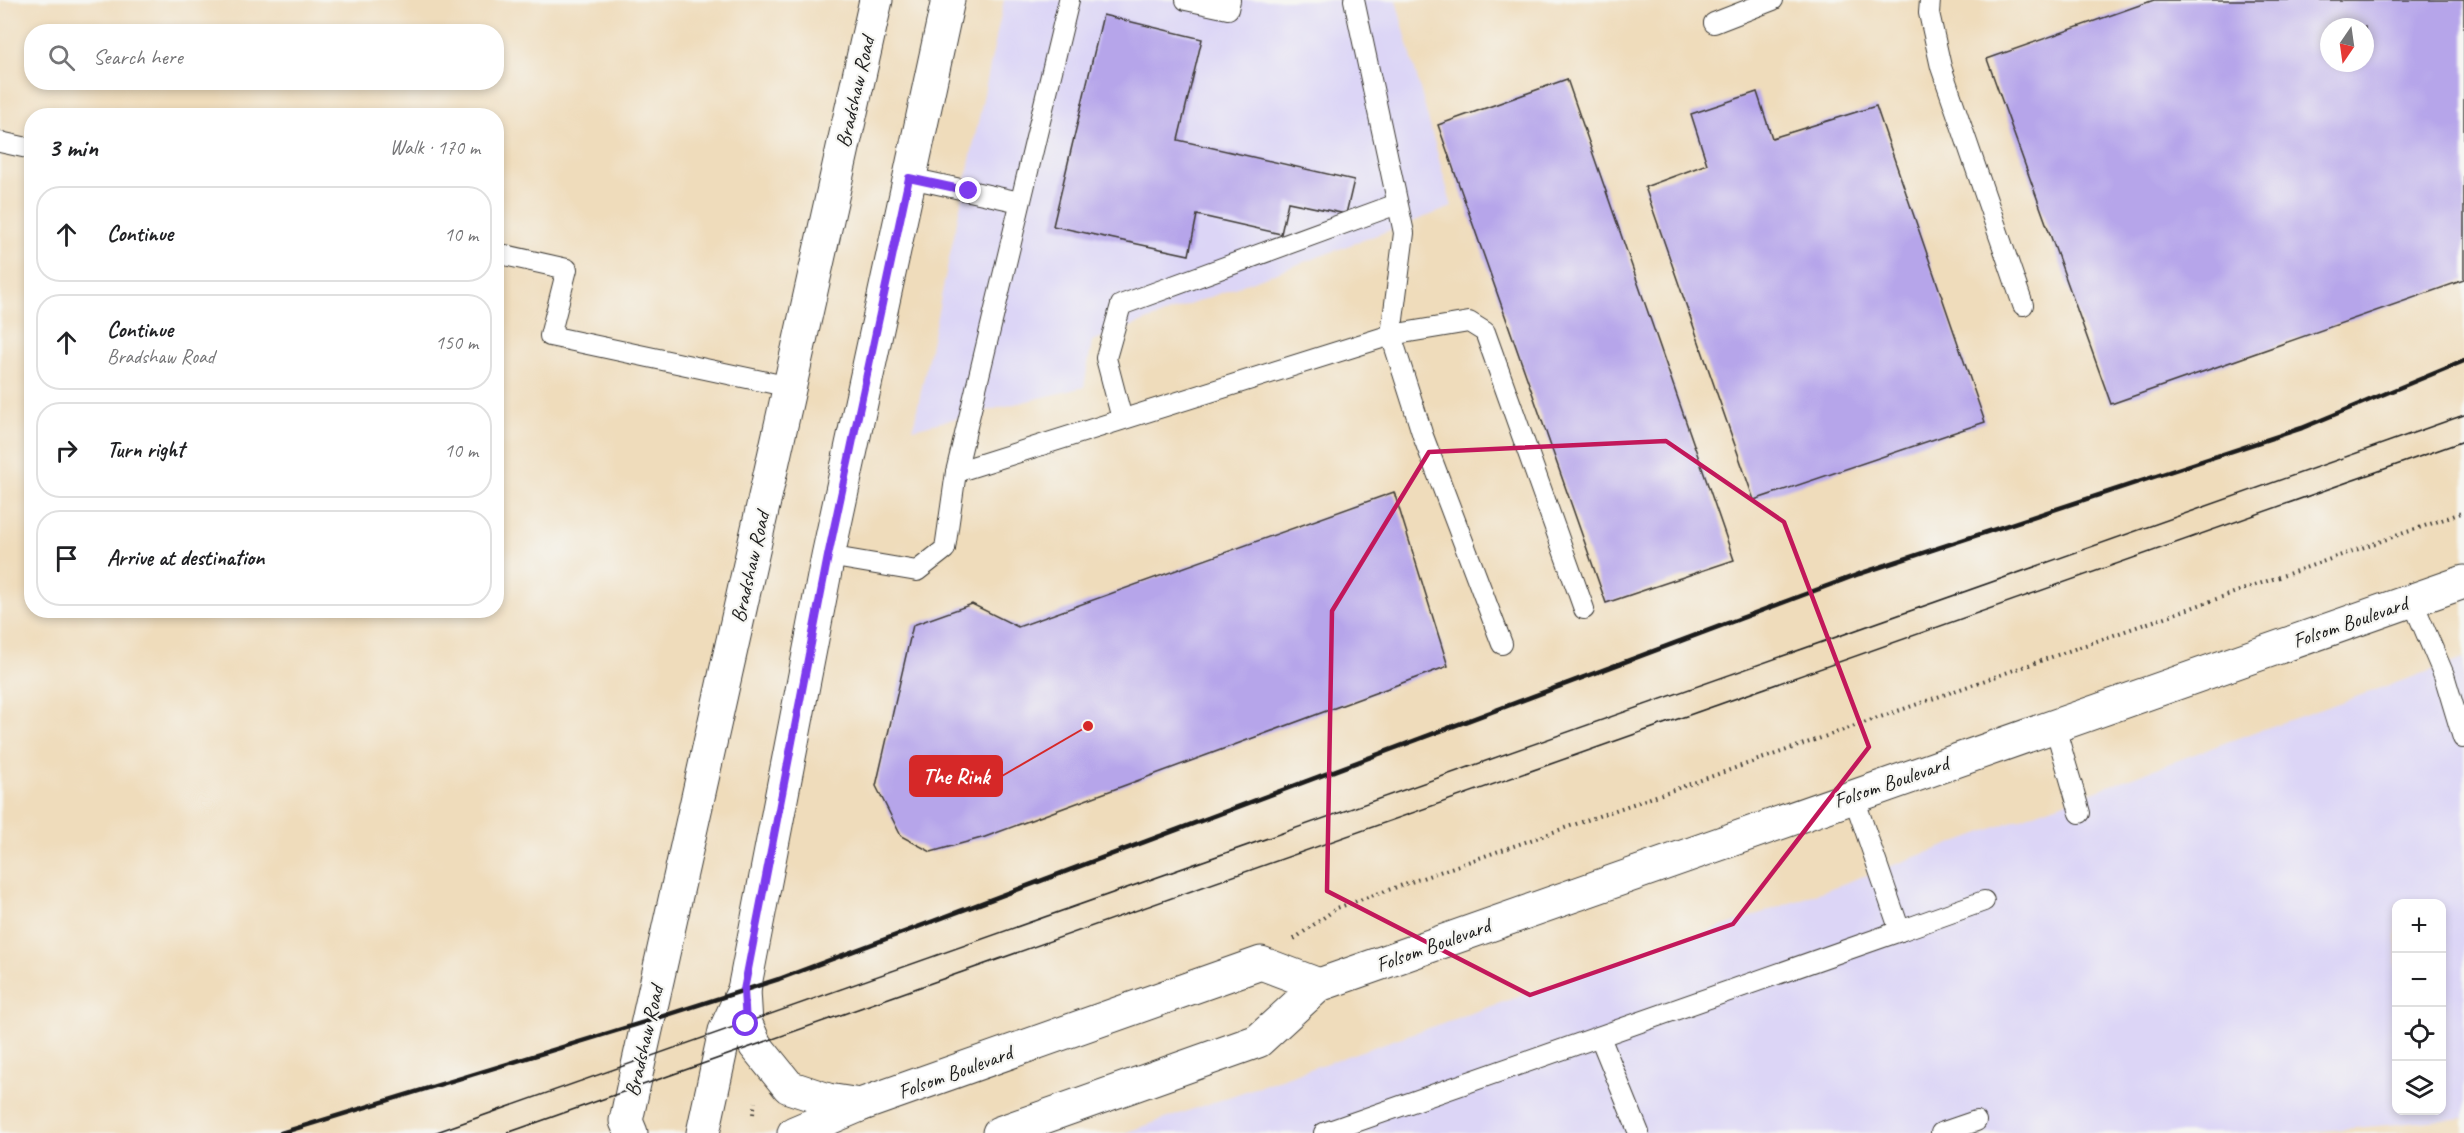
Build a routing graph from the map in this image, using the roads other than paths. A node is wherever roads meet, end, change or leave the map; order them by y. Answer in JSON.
{"nodes":[{"id":1,"x":876,"y":0,"type":"edge"},
{"id":2,"x":948,"y":0,"type":"edge"},
{"id":3,"x":1069,"y":0,"type":"edge"},
{"id":4,"x":1186,"y":0,"type":"edge"},
{"id":5,"x":1230,"y":0,"type":"edge"},
{"id":6,"x":1354,"y":0,"type":"edge"},
{"id":7,"x":1773,"y":0,"type":"edge"},
{"id":8,"x":1930,"y":0,"type":"edge"},
{"id":9,"x":1714,"y":23,"type":"dead end"},
{"id":10,"x":0,"y":142,"type":"edge"},
{"id":11,"x":24,"y":147,"type":"edge"},
{"id":12,"x":909,"y":178,"type":"junction"},
{"id":13,"x":1020,"y":202,"type":"junction"},
{"id":14,"x":1398,"y":204,"type":"junction"},
{"id":15,"x":504,"y":255,"type":"edge"},
{"id":16,"x":2023,"y":305,"type":"dead end"},
{"id":17,"x":1391,"y":335,"type":"junction"},
{"id":18,"x":790,"y":387,"type":"junction"},
{"id":19,"x":1122,"y":419,"type":"junction"},
{"id":20,"x":956,"y":472,"type":"junction"},
{"id":21,"x":828,"y":556,"type":"junction"},
{"id":22,"x":2464,"y":582,"type":"edge"},
{"id":23,"x":2412,"y":600,"type":"junction"},
{"id":24,"x":1584,"y":609,"type":"dead end"},
{"id":25,"x":1502,"y":644,"type":"dead end"},
{"id":26,"x":2055,"y":727,"type":"junction"},
{"id":27,"x":2463,"y":738,"type":"edge"},
{"id":28,"x":1852,"y":795,"type":"junction"},
{"id":29,"x":2080,"y":813,"type":"dead end"},
{"id":30,"x":1984,"y":902,"type":"dead end"},
{"id":31,"x":1900,"y":931,"type":"junction"},
{"id":32,"x":1319,"y":985,"type":"junction"},
{"id":33,"x":744,"y":990,"type":"junction"},
{"id":34,"x":1600,"y":1037,"type":"junction"},
{"id":35,"x":860,"y":1106,"type":"junction"},
{"id":36,"x":1976,"y":1121,"type":"dead end"},
{"id":37,"x":631,"y":1133,"type":"edge"},
{"id":38,"x":703,"y":1133,"type":"edge"},
{"id":39,"x":794,"y":1133,"type":"edge"},
{"id":40,"x":999,"y":1133,"type":"edge"},
{"id":41,"x":1324,"y":1133,"type":"edge"},
{"id":42,"x":1639,"y":1133,"type":"edge"},
{"id":43,"x":1941,"y":1133,"type":"edge"}],
"edges":[{"from":1,"to":18,"type":"main road","name":"Bradshaw Road"},
{"from":2,"to":12,"type":"main road"},
{"from":3,"to":13,"type":"lane"},
{"from":4,"to":5,"type":"lane"},
{"from":6,"to":14,"type":"lane"},
{"from":7,"to":9,"type":"lane"},
{"from":8,"to":16,"type":"lane"},
{"from":10,"to":11,"type":"lane"},
{"from":12,"to":13,"type":"lane"},
{"from":12,"to":21,"type":"main road"},
{"from":13,"to":20,"type":"lane"},
{"from":14,"to":17,"type":"lane"},
{"from":14,"to":19,"type":"lane"},
{"from":15,"to":18,"type":"lane"},
{"from":17,"to":19,"type":"lane"},
{"from":17,"to":24,"type":"lane"},
{"from":17,"to":25,"type":"lane"},
{"from":18,"to":37,"type":"main road","name":"Bradshaw Road"},
{"from":19,"to":20,"type":"lane"},
{"from":20,"to":21,"type":"lane"},
{"from":21,"to":33,"type":"main road"},
{"from":22,"to":23,"type":"main road","name":"Folsom Boulevard"},
{"from":23,"to":26,"type":"main road","name":"Folsom Boulevard"},
{"from":23,"to":27,"type":"lane"},
{"from":26,"to":28,"type":"main road","name":"Folsom Boulevard"},
{"from":26,"to":29,"type":"lane"},
{"from":28,"to":31,"type":"lane"},
{"from":28,"to":32,"type":"main road","name":"Folsom Boulevard"},
{"from":30,"to":31,"type":"lane"},
{"from":31,"to":34,"type":"lane"},
{"from":32,"to":35,"type":"main road","name":"Folsom Boulevard"},
{"from":32,"to":40,"type":"main road","name":"Folsom Boulevard"},
{"from":33,"to":35,"type":"main road"},
{"from":33,"to":38,"type":"main road"},
{"from":34,"to":41,"type":"lane"},
{"from":34,"to":42,"type":"lane"},
{"from":35,"to":39,"type":"main road","name":"Folsom Boulevard"},
{"from":36,"to":43,"type":"lane"}]}
